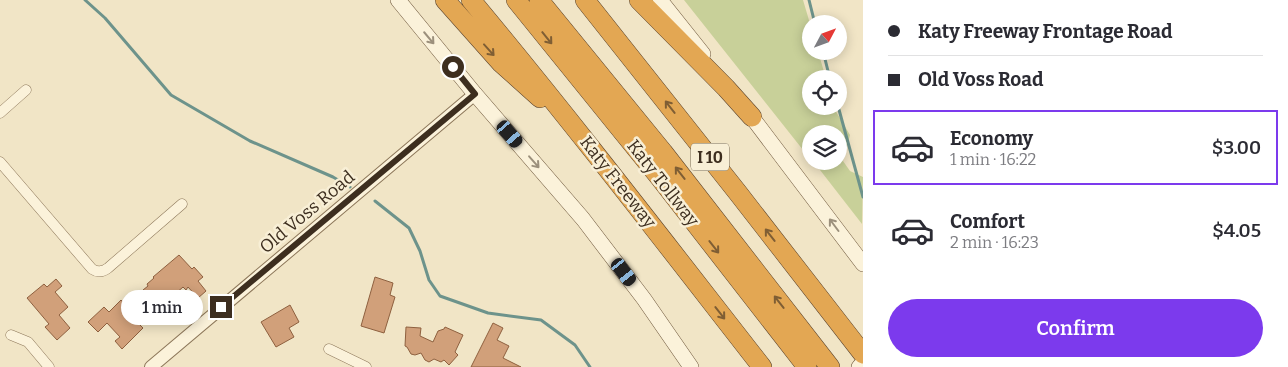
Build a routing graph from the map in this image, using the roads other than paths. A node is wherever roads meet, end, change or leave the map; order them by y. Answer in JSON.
{"nodes":[{"id":1,"x":398,"y":0,"type":"edge"},
{"id":2,"x":445,"y":0,"type":"edge"},
{"id":3,"x":471,"y":0,"type":"edge"},
{"id":4,"x":516,"y":0,"type":"edge"},
{"id":5,"x":539,"y":0,"type":"edge"},
{"id":6,"x":585,"y":0,"type":"edge"},
{"id":7,"x":639,"y":0,"type":"edge"},
{"id":8,"x":660,"y":0,"type":"edge"},
{"id":9,"x":26,"y":90,"type":"dead end"},
{"id":10,"x":475,"y":94,"type":"junction"},
{"id":11,"x":0,"y":113,"type":"edge"},
{"id":12,"x":752,"y":117,"type":"junction"},
{"id":13,"x":582,"y":137,"type":"junction"},
{"id":14,"x":0,"y":162,"type":"edge"},
{"id":15,"x":182,"y":204,"type":"dead end"},
{"id":16,"x":863,"y":264,"type":"edge"},
{"id":17,"x":11,"y":335,"type":"dead end"},
{"id":18,"x":329,"y":350,"type":"dead end"},
{"id":19,"x":804,"y":354,"type":"edge"},
{"id":20,"x":863,"y":354,"type":"edge"},
{"id":21,"x":161,"y":358,"type":"junction"},
{"id":22,"x":863,"y":364,"type":"edge"},
{"id":23,"x":49,"y":367,"type":"edge"},
{"id":24,"x":147,"y":367,"type":"edge"},
{"id":25,"x":151,"y":367,"type":"edge"},
{"id":26,"x":366,"y":367,"type":"edge"},
{"id":27,"x":691,"y":367,"type":"edge"},
{"id":28,"x":762,"y":367,"type":"edge"},
{"id":29,"x":830,"y":367,"type":"edge"},
{"id":30,"x":859,"y":367,"type":"edge"}],
"edges":[{"from":1,"to":10,"type":"main road","one_way":true},
{"from":2,"to":13,"type":"highway","one_way":true},
{"from":3,"to":13,"type":"highway","name":"Katy Freeway"},
{"from":4,"to":19,"type":"highway","name":"Katy Tollway","one_way":true},
{"from":19,"to":5,"type":"highway","name":"Katy Tollway","one_way":true},
{"from":20,"to":6,"type":"highway","number":"I 10","one_way":true},
{"from":7,"to":12,"type":"highway"},
{"from":8,"to":12,"type":"main road"},
{"from":9,"to":11,"type":"street"},
{"from":10,"to":21,"type":"street","name":"Old Voss Road"},
{"from":10,"to":27,"type":"main road","one_way":true},
{"from":16,"to":12,"type":"main road","one_way":true},
{"from":13,"to":28,"type":"highway","name":"Katy Freeway","one_way":true},
{"from":14,"to":15,"type":"street"},
{"from":17,"to":23,"type":"street"},
{"from":18,"to":26,"type":"street"},
{"from":19,"to":29,"type":"highway","name":"Katy Tollway"},
{"from":21,"to":24,"type":"street","name":"Old Voss Road"},
{"from":21,"to":25,"type":"street","name":"Old Voss Road"},
{"from":22,"to":30,"type":"main road"}]}
